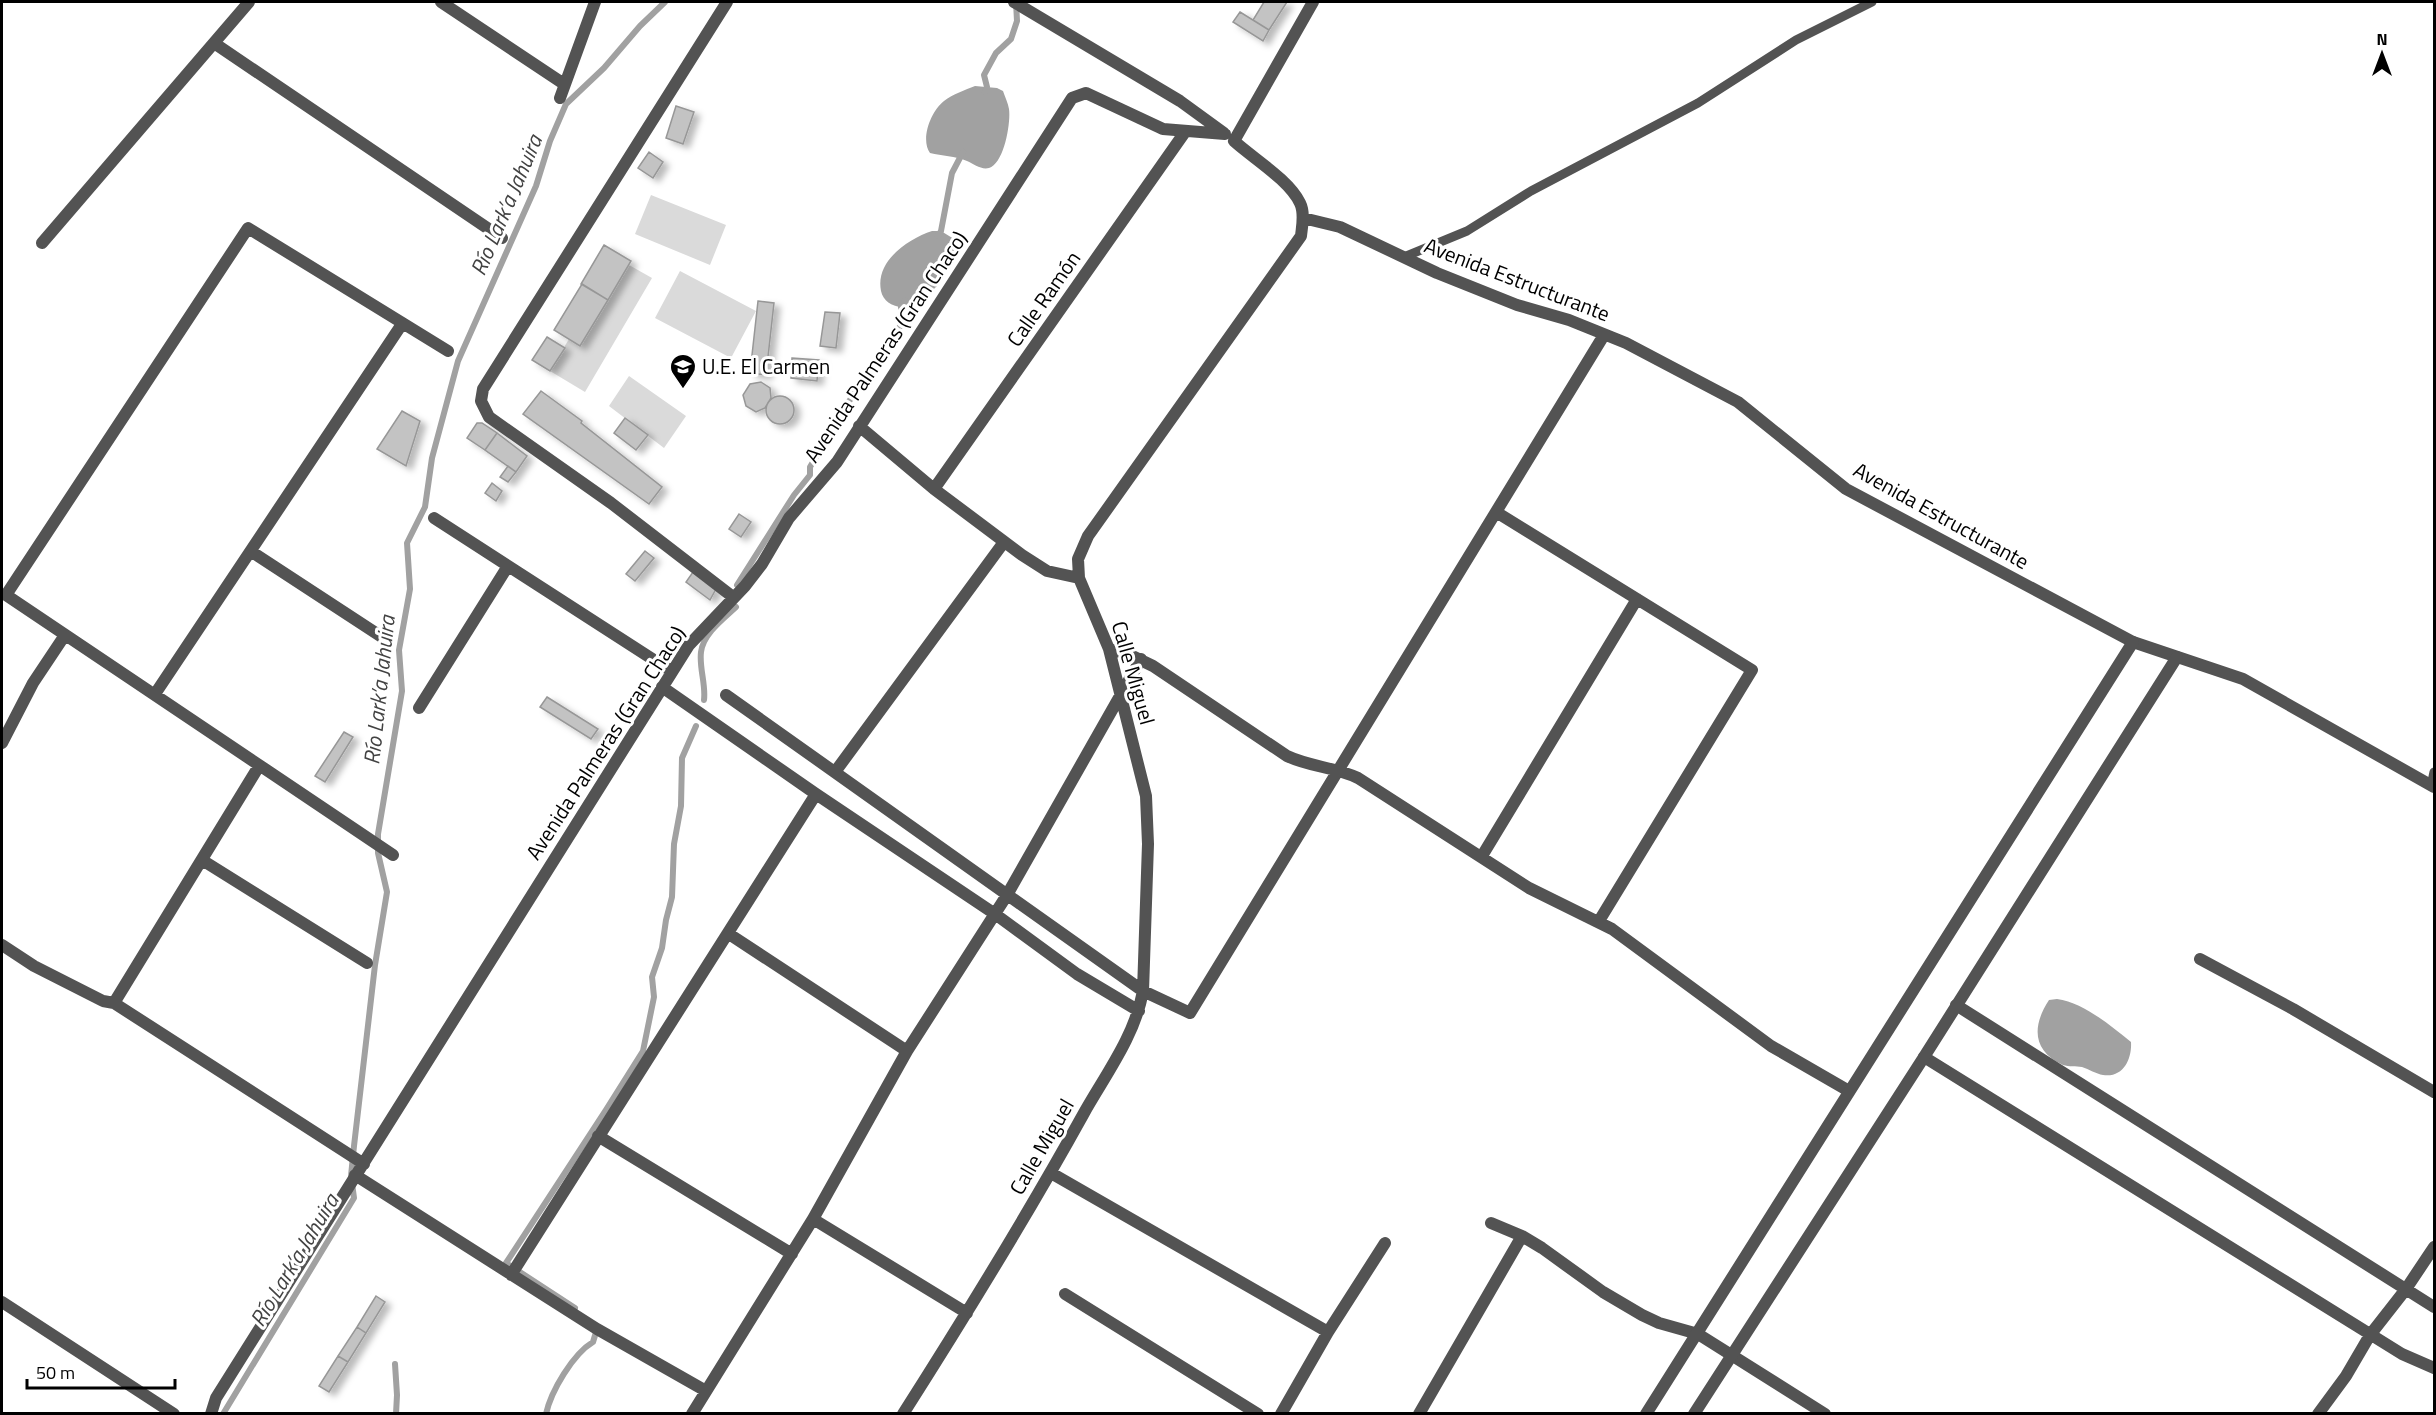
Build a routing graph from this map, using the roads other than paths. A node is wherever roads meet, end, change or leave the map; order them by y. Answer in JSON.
{"nodes":[{"id":1,"x":249,"y":2,"type":"edge"},
{"id":2,"x":441,"y":2,"type":"edge"},
{"id":3,"x":596,"y":2,"type":"edge"},
{"id":4,"x":727,"y":2,"type":"edge"},
{"id":5,"x":1014,"y":2,"type":"edge"},
{"id":6,"x":1313,"y":2,"type":"edge"},
{"id":7,"x":1872,"y":2,"type":"edge"},
{"id":8,"x":214,"y":43,"type":"junction"},
{"id":9,"x":564,"y":84,"type":"junction"},
{"id":10,"x":560,"y":98,"type":"dead end"},
{"id":11,"x":1185,"y":132,"type":"junction"},
{"id":12,"x":1230,"y":138,"type":"junction"},
{"id":13,"x":1303,"y":218,"type":"junction"},
{"id":14,"x":502,"y":238,"type":"dead end"},
{"id":15,"x":42,"y":243,"type":"dead end"},
{"id":16,"x":1404,"y":257,"type":"junction"},
{"id":17,"x":402,"y":324,"type":"junction"},
{"id":18,"x":1604,"y":334,"type":"junction"},
{"id":19,"x":448,"y":351,"type":"dead end"},
{"id":20,"x":859,"y":426,"type":"junction"},
{"id":21,"x":934,"y":489,"type":"junction"},
{"id":22,"x":1496,"y":512,"type":"junction"},
{"id":23,"x":434,"y":518,"type":"dead end"},
{"id":24,"x":1004,"y":542,"type":"junction"},
{"id":25,"x":252,"y":552,"type":"junction"},
{"id":26,"x":508,"y":566,"type":"junction"},
{"id":27,"x":1079,"y":578,"type":"junction"},
{"id":28,"x":733,"y":597,"type":"junction"},
{"id":29,"x":1637,"y":599,"type":"junction"},
{"id":30,"x":65,"y":635,"type":"junction"},
{"id":31,"x":385,"y":639,"type":"dead end"},
{"id":32,"x":2133,"y":642,"type":"junction"},
{"id":33,"x":1109,"y":649,"type":"junction"},
{"id":34,"x":2176,"y":657,"type":"junction"},
{"id":35,"x":1141,"y":659,"type":"junction"},
{"id":36,"x":671,"y":671,"type":"junction"},
{"id":37,"x":662,"y":687,"type":"junction"},
{"id":38,"x":155,"y":694,"type":"junction"},
{"id":39,"x":1121,"y":694,"type":"junction"},
{"id":40,"x":726,"y":695,"type":"dead end"},
{"id":41,"x":418,"y":708,"type":"dead end"},
{"id":42,"x":2,"y":743,"type":"edge"},
{"id":43,"x":259,"y":766,"type":"junction"},
{"id":44,"x":1338,"y":770,"type":"junction"},
{"id":45,"x":835,"y":772,"type":"junction"},
{"id":46,"x":2434,"y":772,"type":"edge"},
{"id":47,"x":2433,"y":786,"type":"edge"},
{"id":48,"x":816,"y":794,"type":"junction"},
{"id":49,"x":393,"y":855,"type":"dead end"},
{"id":50,"x":1482,"y":856,"type":"junction"},
{"id":51,"x":202,"y":860,"type":"junction"},
{"id":52,"x":1008,"y":895,"type":"junction"},
{"id":53,"x":995,"y":914,"type":"junction"},
{"id":54,"x":1599,"y":921,"type":"junction"},
{"id":55,"x":729,"y":934,"type":"junction"},
{"id":56,"x":2,"y":945,"type":"edge"},
{"id":57,"x":2200,"y":959,"type":"dead end"},
{"id":58,"x":367,"y":963,"type":"dead end"},
{"id":59,"x":1143,"y":991,"type":"junction"},
{"id":60,"x":114,"y":1003,"type":"junction"},
{"id":61,"x":1956,"y":1005,"type":"junction"},
{"id":62,"x":1139,"y":1011,"type":"junction"},
{"id":63,"x":907,"y":1051,"type":"junction"},
{"id":64,"x":1924,"y":1056,"type":"junction"},
{"id":65,"x":1849,"y":1091,"type":"junction"},
{"id":66,"x":2434,"y":1092,"type":"edge"},
{"id":67,"x":598,"y":1136,"type":"junction"},
{"id":68,"x":364,"y":1164,"type":"junction"},
{"id":69,"x":1051,"y":1173,"type":"junction"},
{"id":70,"x":355,"y":1175,"type":"junction"},
{"id":71,"x":813,"y":1219,"type":"junction"},
{"id":72,"x":1491,"y":1223,"type":"dead end"},
{"id":73,"x":1522,"y":1236,"type":"junction"},
{"id":74,"x":1385,"y":1243,"type":"dead end"},
{"id":75,"x":2434,"y":1247,"type":"edge"},
{"id":76,"x":792,"y":1254,"type":"junction"},
{"id":77,"x":511,"y":1275,"type":"junction"},
{"id":78,"x":2406,"y":1289,"type":"junction"},
{"id":79,"x":1065,"y":1294,"type":"dead end"},
{"id":80,"x":2,"y":1302,"type":"edge"},
{"id":81,"x":2434,"y":1308,"type":"edge"},
{"id":82,"x":968,"y":1313,"type":"junction"},
{"id":83,"x":1328,"y":1332,"type":"junction"},
{"id":84,"x":1698,"y":1334,"type":"junction"},
{"id":85,"x":2370,"y":1335,"type":"junction"},
{"id":86,"x":1730,"y":1356,"type":"junction"},
{"id":87,"x":2434,"y":1368,"type":"edge"},
{"id":88,"x":706,"y":1391,"type":"junction"},
{"id":89,"x":174,"y":1413,"type":"edge"},
{"id":90,"x":211,"y":1413,"type":"edge"},
{"id":91,"x":692,"y":1413,"type":"edge"},
{"id":92,"x":903,"y":1413,"type":"edge"},
{"id":93,"x":1258,"y":1413,"type":"edge"},
{"id":94,"x":1281,"y":1413,"type":"edge"},
{"id":95,"x":1419,"y":1413,"type":"edge"},
{"id":96,"x":1646,"y":1413,"type":"edge"},
{"id":97,"x":1694,"y":1413,"type":"edge"},
{"id":98,"x":1825,"y":1413,"type":"edge"},
{"id":99,"x":2318,"y":1413,"type":"edge"}],
"edges":[{"from":1,"to":8,"type":"street"},
{"from":2,"to":9,"type":"street"},
{"from":3,"to":9,"type":"street"},
{"from":4,"to":28,"type":"street"},
{"from":5,"to":12,"type":"street"},
{"from":6,"to":12,"type":"street"},
{"from":7,"to":16,"type":"lane"},
{"from":8,"to":14,"type":"street"},
{"from":8,"to":15,"type":"street"},
{"from":9,"to":10,"type":"street"},
{"from":11,"to":12,"type":"street","name":"Avenida Palmeras (Gran Chaco)"},
{"from":11,"to":20,"type":"street","name":"Avenida Palmeras (Gran Chaco)"},
{"from":11,"to":21,"type":"street","name":"Calle Ramón"},
{"from":12,"to":13,"type":"street"},
{"from":13,"to":16,"type":"street","name":"Avenida Estructurante"},
{"from":13,"to":27,"type":"street","name":"Calle Miguel"},
{"from":16,"to":18,"type":"street","name":"Avenida Estructurante"},
{"from":17,"to":19,"type":"street"},
{"from":17,"to":25,"type":"street"},
{"from":17,"to":30,"type":"street"},
{"from":18,"to":22,"type":"street"},
{"from":18,"to":32,"type":"street","name":"Avenida Estructurante"},
{"from":20,"to":21,"type":"street"},
{"from":20,"to":28,"type":"street","name":"Avenida Palmeras (Gran Chaco)"},
{"from":21,"to":24,"type":"street"},
{"from":22,"to":29,"type":"street"},
{"from":22,"to":44,"type":"street"},
{"from":23,"to":26,"type":"street"},
{"from":24,"to":27,"type":"street"},
{"from":24,"to":45,"type":"street"},
{"from":25,"to":31,"type":"street"},
{"from":25,"to":38,"type":"street"},
{"from":26,"to":36,"type":"street"},
{"from":26,"to":41,"type":"street"},
{"from":27,"to":33,"type":"street","name":"Calle Miguel"},
{"from":28,"to":36,"type":"street","name":"Avenida Palmeras (Gran Chaco)"},
{"from":29,"to":50,"type":"street"},
{"from":29,"to":54,"type":"street"},
{"from":30,"to":38,"type":"street"},
{"from":30,"to":42,"type":"street"},
{"from":32,"to":34,"type":"street","name":"Avenida Estructurante"},
{"from":32,"to":65,"type":"street"},
{"from":33,"to":35,"type":"street"},
{"from":33,"to":39,"type":"street","name":"Calle Miguel"},
{"from":34,"to":47,"type":"street","name":"Avenida Estructurante"},
{"from":34,"to":61,"type":"street"},
{"from":35,"to":39,"type":"street"},
{"from":35,"to":44,"type":"street"},
{"from":36,"to":37,"type":"street","name":"Avenida Palmeras (Gran Chaco)"},
{"from":37,"to":48,"type":"street"},
{"from":37,"to":68,"type":"street","name":"Avenida Palmeras (Gran Chaco)"},
{"from":38,"to":43,"type":"street"},
{"from":39,"to":52,"type":"street"},
{"from":39,"to":59,"type":"street","name":"Calle Miguel"},
{"from":40,"to":45,"type":"street"},
{"from":43,"to":49,"type":"street"},
{"from":43,"to":51,"type":"street"},
{"from":44,"to":50,"type":"street"},
{"from":44,"to":59,"type":"street"},
{"from":45,"to":52,"type":"street"},
{"from":46,"to":47,"type":"lane"},
{"from":48,"to":53,"type":"street"},
{"from":48,"to":55,"type":"street"},
{"from":50,"to":54,"type":"street"},
{"from":51,"to":58,"type":"street"},
{"from":51,"to":60,"type":"street"},
{"from":52,"to":53,"type":"street"},
{"from":52,"to":59,"type":"street"},
{"from":53,"to":62,"type":"street"},
{"from":53,"to":63,"type":"street"},
{"from":54,"to":65,"type":"street"},
{"from":55,"to":63,"type":"street"},
{"from":55,"to":67,"type":"street"},
{"from":56,"to":60,"type":"street"},
{"from":57,"to":66,"type":"street"},
{"from":59,"to":62,"type":"street","name":"Calle Miguel"},
{"from":60,"to":68,"type":"street"},
{"from":61,"to":64,"type":"street"},
{"from":61,"to":78,"type":"street"},
{"from":62,"to":69,"type":"street","name":"Calle Miguel"},
{"from":63,"to":71,"type":"street"},
{"from":64,"to":85,"type":"street"},
{"from":64,"to":86,"type":"street"},
{"from":65,"to":84,"type":"street"},
{"from":67,"to":76,"type":"street"},
{"from":67,"to":77,"type":"street"},
{"from":68,"to":70,"type":"street","name":"Avenida Palmeras (Gran Chaco)"},
{"from":69,"to":82,"type":"street","name":"Calle Miguel"},
{"from":69,"to":83,"type":"street"},
{"from":70,"to":77,"type":"street"},
{"from":70,"to":90,"type":"street","name":"Avenida Palmeras (Gran Chaco)"},
{"from":71,"to":76,"type":"street"},
{"from":71,"to":82,"type":"street"},
{"from":72,"to":73,"type":"street"},
{"from":73,"to":84,"type":"street"},
{"from":73,"to":95,"type":"street"},
{"from":74,"to":83,"type":"street"},
{"from":75,"to":78,"type":"street"},
{"from":76,"to":88,"type":"street"},
{"from":77,"to":88,"type":"street"},
{"from":78,"to":81,"type":"street"},
{"from":78,"to":85,"type":"street"},
{"from":79,"to":93,"type":"street"},
{"from":80,"to":89,"type":"street"},
{"from":82,"to":92,"type":"street","name":"Calle Miguel"},
{"from":83,"to":94,"type":"street"},
{"from":84,"to":86,"type":"street"},
{"from":84,"to":96,"type":"street"},
{"from":85,"to":87,"type":"street"},
{"from":85,"to":99,"type":"street"},
{"from":86,"to":97,"type":"street"},
{"from":86,"to":98,"type":"street"},
{"from":88,"to":91,"type":"street"}]}
